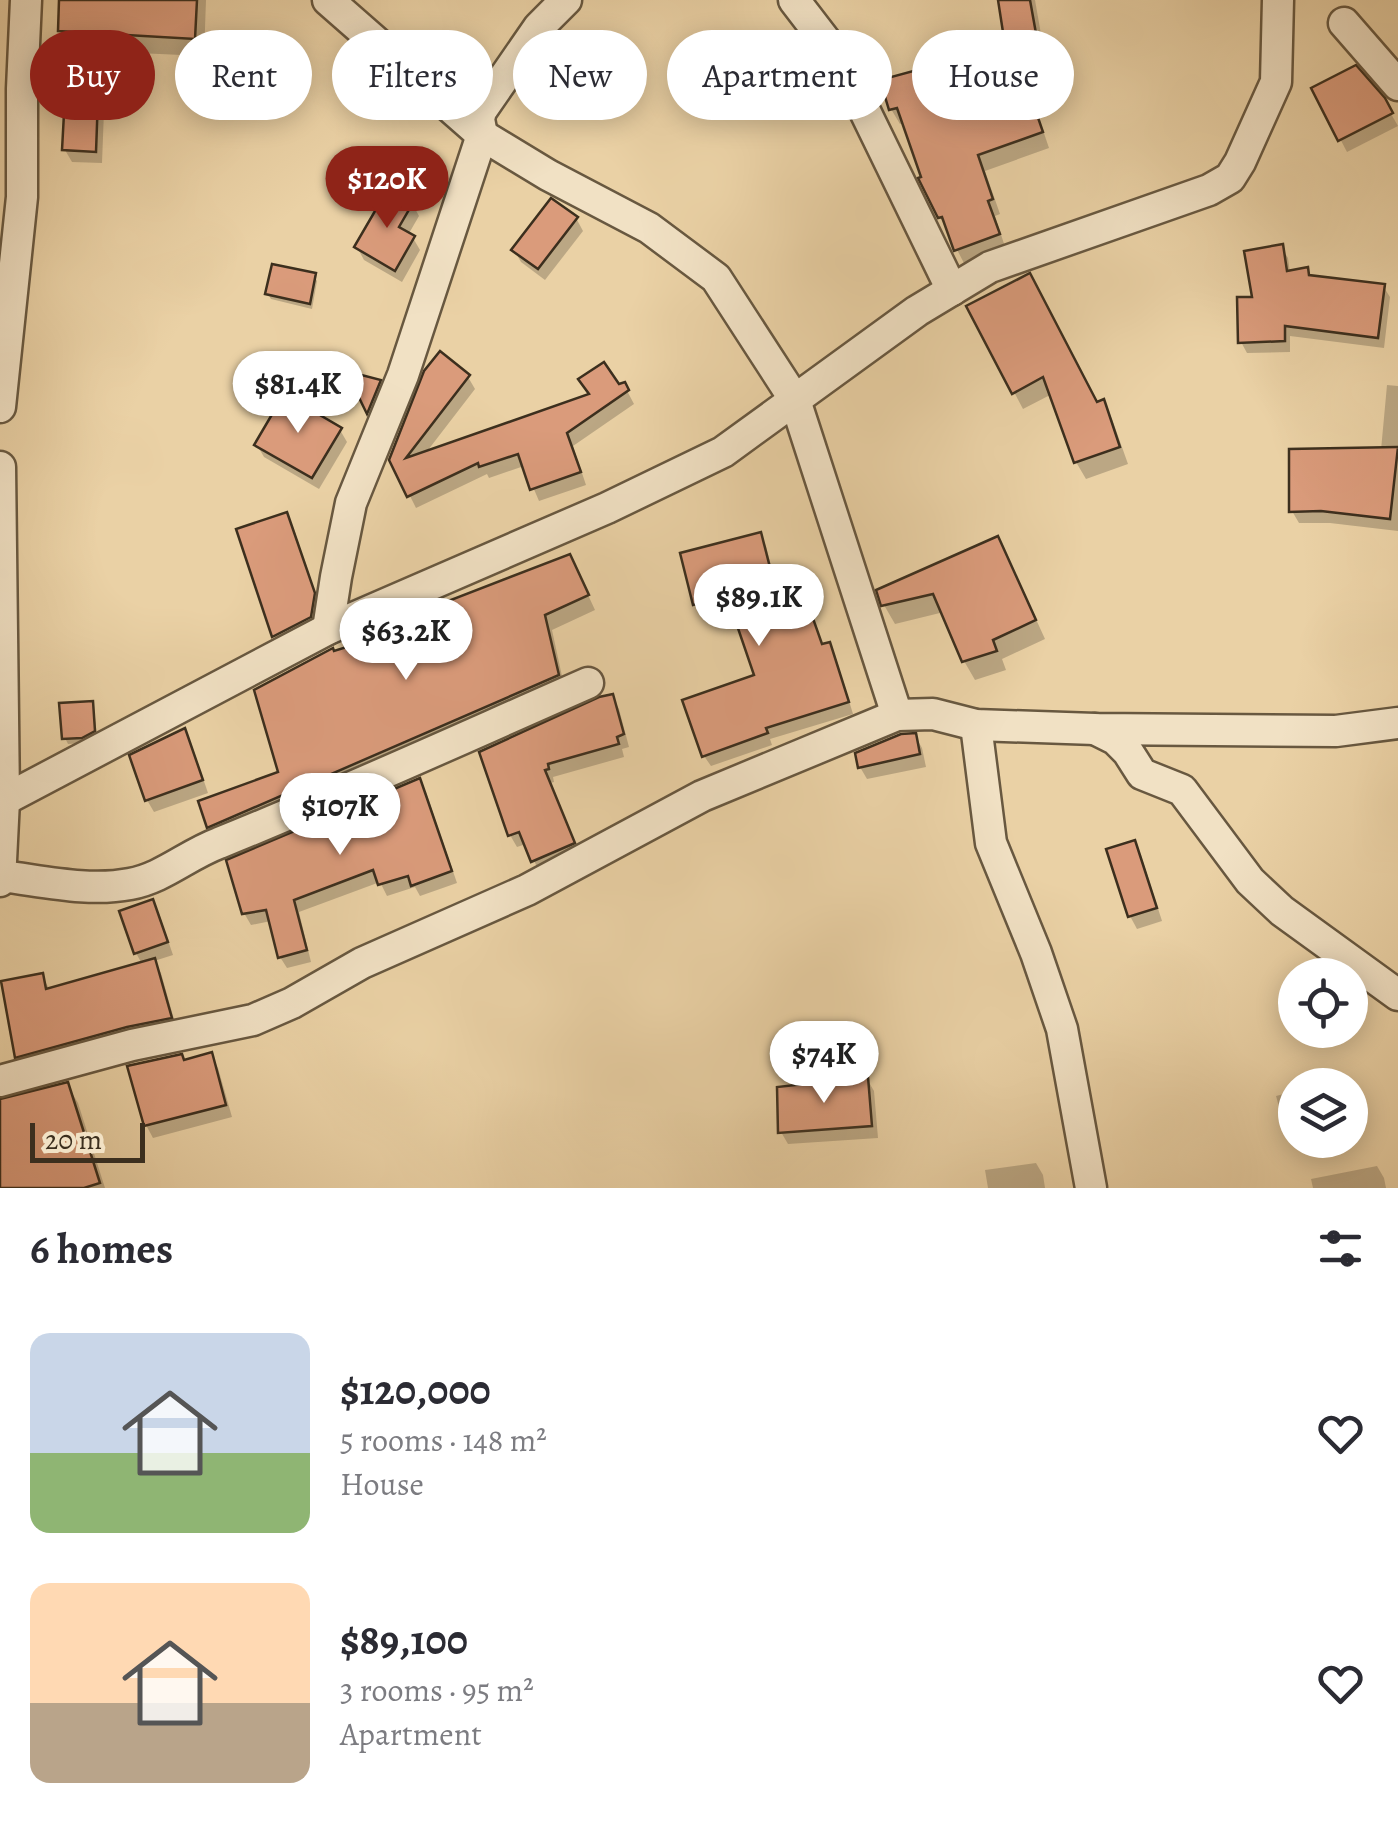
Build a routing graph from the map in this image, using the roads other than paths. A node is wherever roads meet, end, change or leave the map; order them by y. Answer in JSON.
{"nodes":[{"id":1,"x":26,"y":0,"type":"edge"},
{"id":2,"x":328,"y":0,"type":"edge"},
{"id":3,"x":566,"y":0,"type":"edge"},
{"id":4,"x":794,"y":0,"type":"edge"},
{"id":5,"x":1278,"y":0,"type":"edge"},
{"id":6,"x":1344,"y":23,"type":"dead end"},
{"id":7,"x":1398,"y":84,"type":"edge"},
{"id":8,"x":11,"y":85,"type":"edge"},
{"id":9,"x":482,"y":134,"type":"junction"},
{"id":10,"x":11,"y":197,"type":"edge"},
{"id":11,"x":952,"y":290,"type":"junction"},
{"id":12,"x":796,"y":400,"type":"junction"},
{"id":13,"x":0,"y":407,"type":"edge"},
{"id":14,"x":0,"y":467,"type":"edge"},
{"id":15,"x":328,"y":630,"type":"junction"},
{"id":16,"x":1,"y":638,"type":"edge"},
{"id":17,"x":588,"y":683,"type":"dead end"},
{"id":18,"x":897,"y":715,"type":"junction"},
{"id":19,"x":1398,"y":723,"type":"edge"},
{"id":20,"x":976,"y":725,"type":"junction"},
{"id":21,"x":1095,"y":728,"type":"junction"},
{"id":22,"x":4,"y":800,"type":"junction"},
{"id":23,"x":1,"y":878,"type":"edge"},
{"id":24,"x":1398,"y":995,"type":"edge"},
{"id":25,"x":0,"y":1081,"type":"edge"},
{"id":26,"x":1091,"y":1188,"type":"edge"}],
"edges":[{"from":1,"to":8,"type":"street"},
{"from":2,"to":9,"type":"street"},
{"from":3,"to":9,"type":"street"},
{"from":4,"to":11,"type":"street"},
{"from":5,"to":11,"type":"street"},
{"from":6,"to":7,"type":"street"},
{"from":8,"to":10,"type":"street"},
{"from":9,"to":12,"type":"street"},
{"from":9,"to":15,"type":"street"},
{"from":10,"to":13,"type":"street"},
{"from":11,"to":12,"type":"street"},
{"from":12,"to":15,"type":"street"},
{"from":12,"to":18,"type":"street"},
{"from":14,"to":16,"type":"street"},
{"from":15,"to":22,"type":"street"},
{"from":16,"to":22,"type":"street"},
{"from":17,"to":23,"type":"street"},
{"from":18,"to":20,"type":"street"},
{"from":18,"to":25,"type":"street"},
{"from":19,"to":21,"type":"street"},
{"from":20,"to":21,"type":"street"},
{"from":20,"to":26,"type":"street"},
{"from":21,"to":24,"type":"street"},
{"from":22,"to":23,"type":"street"}]}
